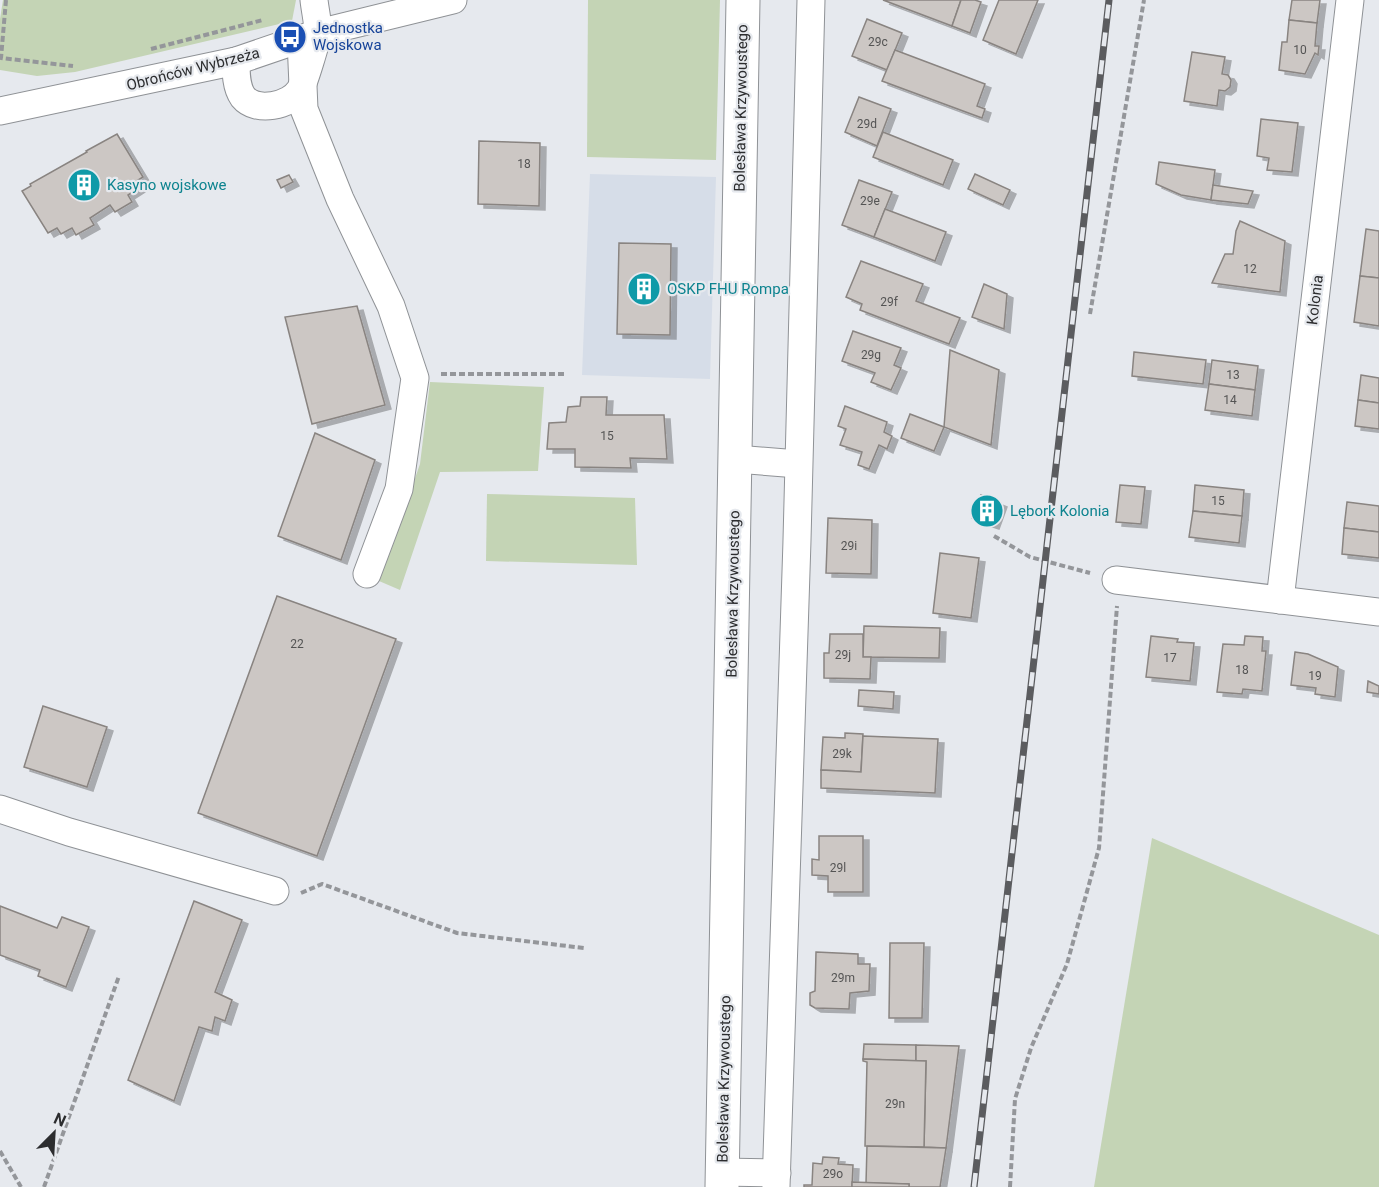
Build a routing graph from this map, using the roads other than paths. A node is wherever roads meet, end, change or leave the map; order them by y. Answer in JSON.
{"nodes":[{"id":1,"x":314,"y":0,"type":"edge"},
{"id":2,"x":743,"y":0,"type":"edge"},
{"id":3,"x":811,"y":0,"type":"edge"},
{"id":4,"x":1350,"y":0,"type":"edge"},
{"id":5,"x":438,"y":2,"type":"edge"},
{"id":6,"x":309,"y":37,"type":"junction"},
{"id":7,"x":236,"y":61,"type":"junction"},
{"id":8,"x":302,"y":82,"type":"junction"},
{"id":9,"x":0,"y":111,"type":"edge"},
{"id":10,"x":736,"y":459,"type":"junction"},
{"id":11,"x":798,"y":464,"type":"junction"},
{"id":12,"x":367,"y":574,"type":"dead end"},
{"id":13,"x":1116,"y":580,"type":"road end"},
{"id":14,"x":1280,"y":600,"type":"junction"},
{"id":15,"x":1379,"y":612,"type":"edge"},
{"id":16,"x":0,"y":809,"type":"edge"},
{"id":17,"x":275,"y":891,"type":"road end"},
{"id":18,"x":722,"y":1179,"type":"edge"},
{"id":19,"x":776,"y":1180,"type":"edge"}],
"edges":[{"from":1,"to":6,"type":"street"},
{"from":2,"to":10,"type":"main road","name":"Bolesława Krzywoustego"},
{"from":3,"to":11,"type":"street"},
{"from":4,"to":14,"type":"street","name":"Kolonia"},
{"from":5,"to":6,"type":"street","name":"Obrońców Wybrzeża"},
{"from":6,"to":7,"type":"street","name":"Obrońców Wybrzeża"},
{"from":6,"to":8,"type":"street"},
{"from":7,"to":8,"type":"street"},
{"from":7,"to":9,"type":"street","name":"Obrońców Wybrzeża"},
{"from":8,"to":12,"type":"street"},
{"from":10,"to":11,"type":"street"},
{"from":10,"to":18,"type":"main road","name":"Bolesława Krzywoustego"},
{"from":11,"to":19,"type":"street"},
{"from":13,"to":14,"type":"street"},
{"from":14,"to":15,"type":"street"},
{"from":16,"to":17,"type":"street"},
{"from":18,"to":19,"type":"street"}]}
